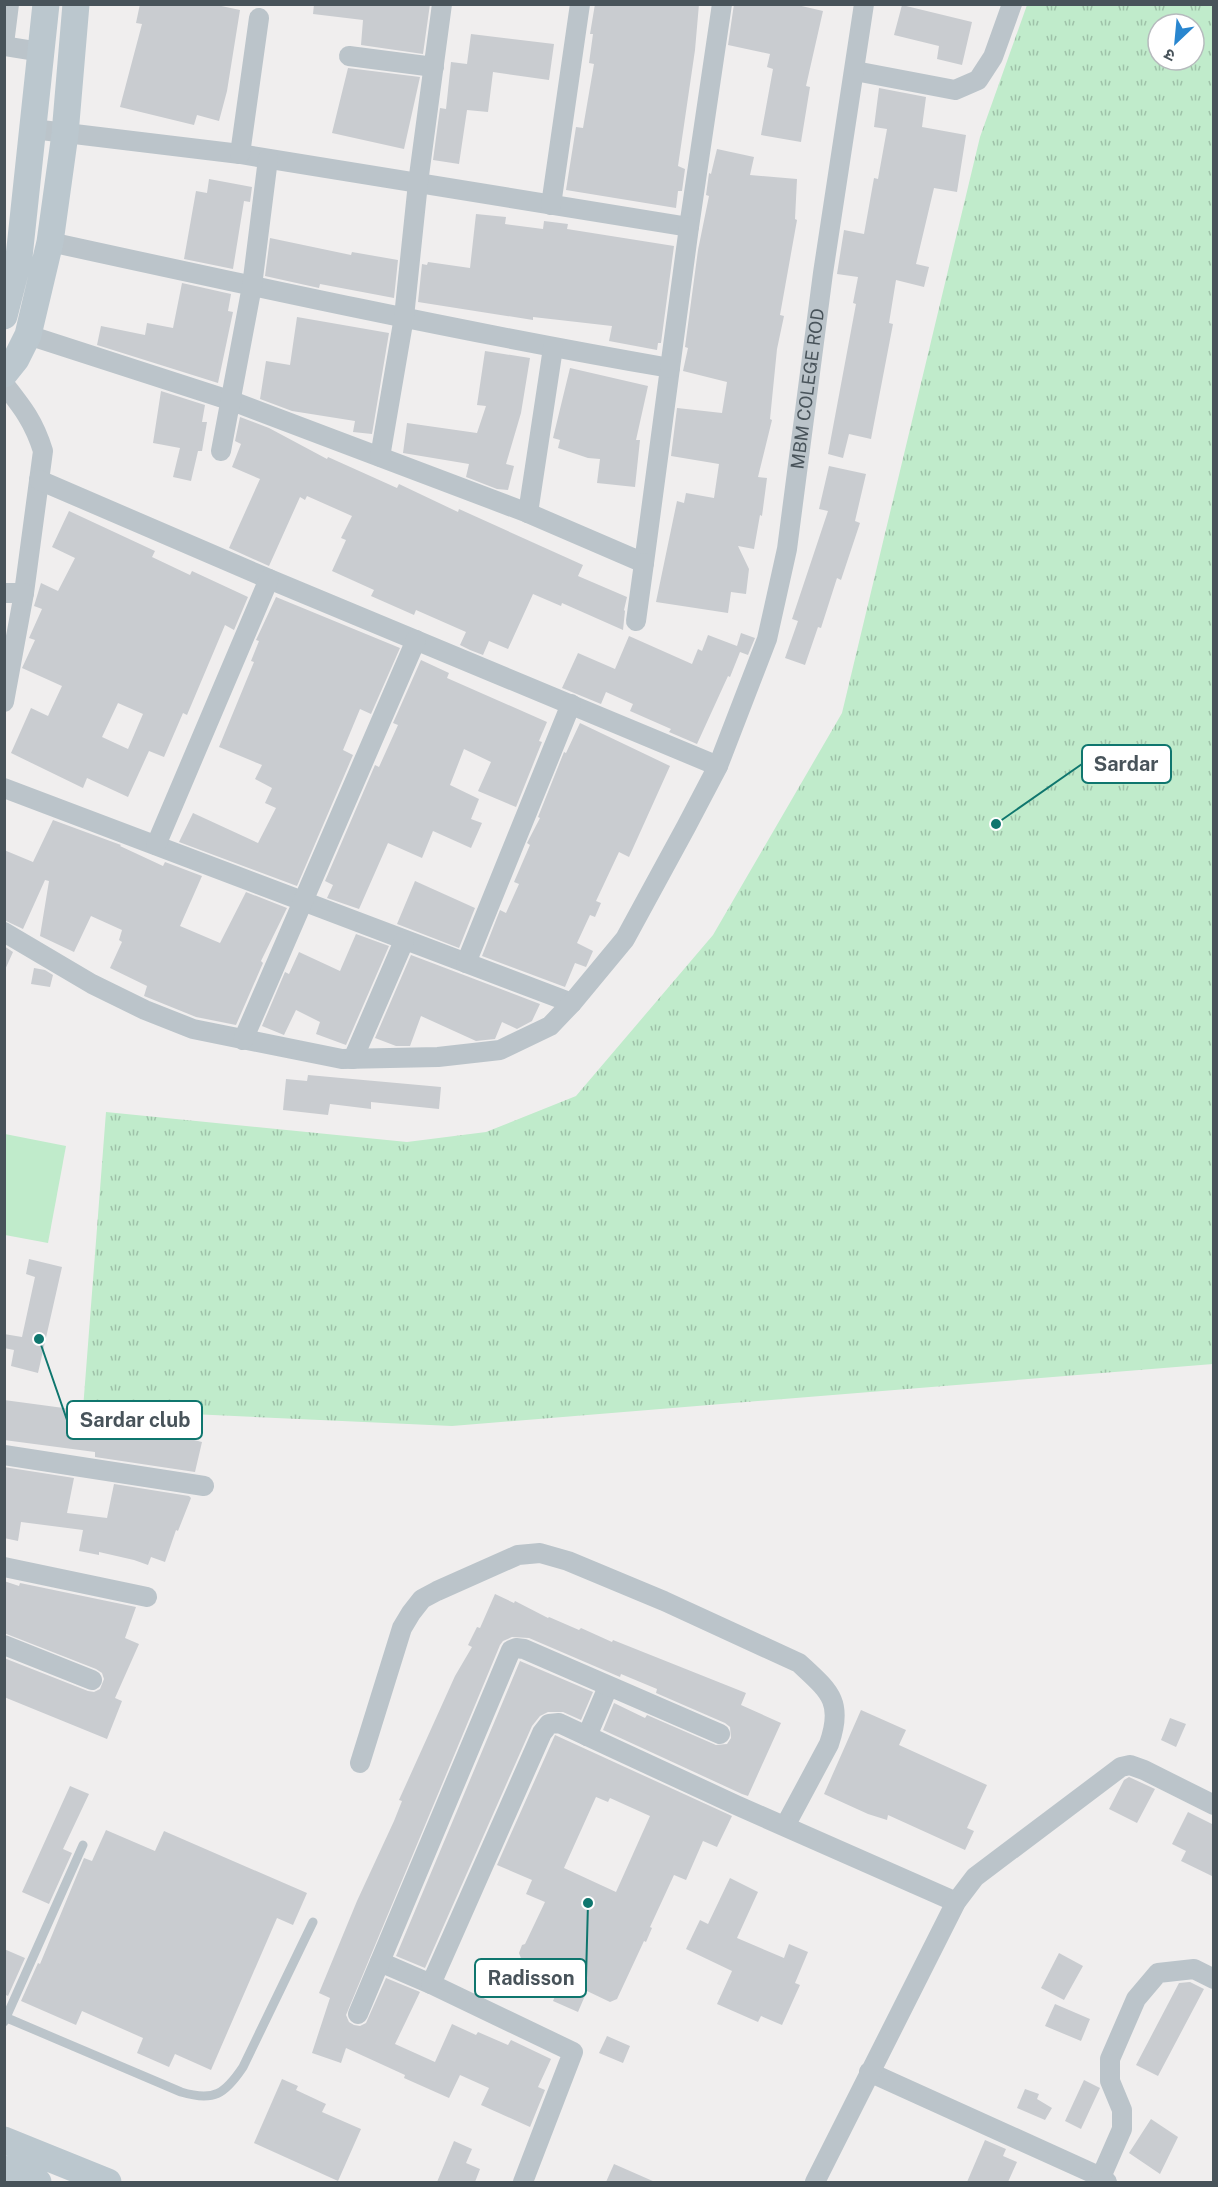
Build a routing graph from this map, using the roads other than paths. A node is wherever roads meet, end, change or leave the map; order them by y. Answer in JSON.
{"nodes":[{"id":1,"x":9,"y":4,"type":"edge"},
{"id":2,"x":46,"y":4,"type":"edge"},
{"id":3,"x":76,"y":4,"type":"edge"},
{"id":4,"x":442,"y":4,"type":"edge"},
{"id":5,"x":580,"y":4,"type":"edge"},
{"id":6,"x":722,"y":4,"type":"edge"},
{"id":7,"x":864,"y":4,"type":"edge"},
{"id":8,"x":1012,"y":4,"type":"edge"},
{"id":9,"x":259,"y":18,"type":"dead end"},
{"id":10,"x":4,"y":45,"type":"edge"},
{"id":11,"x":41,"y":52,"type":"junction"},
{"id":12,"x":349,"y":56,"type":"dead end"},
{"id":13,"x":434,"y":67,"type":"junction"},
{"id":14,"x":855,"y":71,"type":"junction"},
{"id":15,"x":33,"y":129,"type":"junction"},
{"id":16,"x":64,"y":134,"type":"junction"},
{"id":17,"x":240,"y":154,"type":"junction"},
{"id":18,"x":268,"y":159,"type":"junction"},
{"id":19,"x":418,"y":183,"type":"junction"},
{"id":20,"x":551,"y":205,"type":"junction"},
{"id":21,"x":689,"y":227,"type":"junction"},
{"id":22,"x":50,"y":242,"type":"junction"},
{"id":23,"x":252,"y":286,"type":"junction"},
{"id":24,"x":4,"y":316,"type":"edge"},
{"id":25,"x":404,"y":317,"type":"junction"},
{"id":26,"x":28,"y":335,"type":"junction"},
{"id":27,"x":553,"y":348,"type":"junction"},
{"id":28,"x":670,"y":368,"type":"junction"},
{"id":29,"x":4,"y":374,"type":"edge"},
{"id":30,"x":4,"y":384,"type":"edge"},
{"id":31,"x":232,"y":401,"type":"junction"},
{"id":32,"x":221,"y":451,"type":"dead end"},
{"id":33,"x":380,"y":457,"type":"junction"},
{"id":34,"x":39,"y":480,"type":"junction"},
{"id":35,"x":528,"y":513,"type":"junction"},
{"id":36,"x":644,"y":563,"type":"junction"},
{"id":37,"x":269,"y":579,"type":"junction"},
{"id":38,"x":4,"y":593,"type":"edge"},
{"id":39,"x":24,"y":593,"type":"junction"},
{"id":40,"x":636,"y":621,"type":"dead end"},
{"id":41,"x":416,"y":640,"type":"junction"},
{"id":42,"x":4,"y":702,"type":"edge"},
{"id":43,"x":571,"y":704,"type":"junction"},
{"id":44,"x":717,"y":766,"type":"junction"},
{"id":45,"x":4,"y":788,"type":"edge"},
{"id":46,"x":156,"y":845,"type":"junction"},
{"id":47,"x":302,"y":901,"type":"junction"},
{"id":48,"x":4,"y":932,"type":"edge"},
{"id":49,"x":404,"y":941,"type":"junction"},
{"id":50,"x":466,"y":963,"type":"junction"},
{"id":51,"x":573,"y":1003,"type":"junction"},
{"id":52,"x":243,"y":1040,"type":"junction"},
{"id":53,"x":354,"y":1059,"type":"junction"},
{"id":54,"x":4,"y":1455,"type":"edge"},
{"id":55,"x":204,"y":1486,"type":"dead end"},
{"id":56,"x":4,"y":1567,"type":"edge"},
{"id":57,"x":147,"y":1597,"type":"dead end"},
{"id":58,"x":4,"y":1645,"type":"edge"},
{"id":59,"x":92,"y":1680,"type":"dead end"},
{"id":60,"x":608,"y":1687,"type":"junction"},
{"id":61,"x":720,"y":1734,"type":"dead end"},
{"id":62,"x":587,"y":1736,"type":"junction"},
{"id":63,"x":360,"y":1763,"type":"dead end"},
{"id":64,"x":1214,"y":1805,"type":"edge"},
{"id":65,"x":785,"y":1826,"type":"junction"},
{"id":66,"x":83,"y":1845,"type":"dead end"},
{"id":67,"x":956,"y":1902,"type":"junction"},
{"id":68,"x":313,"y":1922,"type":"dead end"},
{"id":69,"x":380,"y":1962,"type":"junction"},
{"id":70,"x":1214,"y":1979,"type":"edge"},
{"id":71,"x":431,"y":1984,"type":"junction"},
{"id":72,"x":358,"y":2014,"type":"dead end"},
{"id":73,"x":6,"y":2020,"type":"edge"},
{"id":74,"x":869,"y":2072,"type":"junction"},
{"id":75,"x":4,"y":2140,"type":"edge"},
{"id":76,"x":1104,"y":2180,"type":"edge"},
{"id":77,"x":108,"y":2182,"type":"edge"},
{"id":78,"x":523,"y":2182,"type":"edge"},
{"id":79,"x":814,"y":2182,"type":"edge"}],
"edges":[{"from":1,"to":10,"type":"street"},
{"from":2,"to":11,"type":"street"},
{"from":3,"to":16,"type":"street"},
{"from":4,"to":13,"type":"street"},
{"from":5,"to":20,"type":"street"},
{"from":6,"to":21,"type":"street"},
{"from":7,"to":14,"type":"street","name":"MBM COLEGE ROD"},
{"from":8,"to":14,"type":"street"},
{"from":9,"to":17,"type":"street"},
{"from":10,"to":11,"type":"street"},
{"from":11,"to":15,"type":"street"},
{"from":12,"to":13,"type":"street"},
{"from":13,"to":19,"type":"street"},
{"from":14,"to":44,"type":"street","name":"MBM COLEGE ROD"},
{"from":15,"to":16,"type":"street"},
{"from":15,"to":24,"type":"street"},
{"from":16,"to":17,"type":"street"},
{"from":16,"to":22,"type":"street"},
{"from":17,"to":18,"type":"street"},
{"from":18,"to":19,"type":"street"},
{"from":18,"to":23,"type":"street"},
{"from":19,"to":20,"type":"street"},
{"from":19,"to":25,"type":"street"},
{"from":20,"to":21,"type":"street"},
{"from":21,"to":28,"type":"street"},
{"from":22,"to":23,"type":"street"},
{"from":22,"to":26,"type":"street"},
{"from":23,"to":25,"type":"street"},
{"from":23,"to":31,"type":"street"},
{"from":25,"to":27,"type":"street"},
{"from":25,"to":33,"type":"street"},
{"from":26,"to":29,"type":"street"},
{"from":26,"to":31,"type":"street"},
{"from":27,"to":28,"type":"street"},
{"from":27,"to":35,"type":"street"},
{"from":28,"to":36,"type":"street"},
{"from":30,"to":34,"type":"street"},
{"from":31,"to":32,"type":"street"},
{"from":31,"to":33,"type":"street"},
{"from":33,"to":35,"type":"street"},
{"from":34,"to":37,"type":"street"},
{"from":34,"to":39,"type":"street"},
{"from":35,"to":36,"type":"street"},
{"from":36,"to":40,"type":"street"},
{"from":37,"to":41,"type":"street"},
{"from":37,"to":46,"type":"street"},
{"from":38,"to":39,"type":"street"},
{"from":39,"to":42,"type":"street"},
{"from":41,"to":43,"type":"street"},
{"from":41,"to":47,"type":"street"},
{"from":43,"to":44,"type":"street"},
{"from":43,"to":50,"type":"street"},
{"from":44,"to":51,"type":"street","name":"MBM COLEGE ROD"},
{"from":45,"to":46,"type":"street"},
{"from":46,"to":47,"type":"street"},
{"from":47,"to":49,"type":"street"},
{"from":47,"to":52,"type":"street"},
{"from":48,"to":52,"type":"street","name":"MBM COLEGE ROD"},
{"from":49,"to":50,"type":"street"},
{"from":49,"to":53,"type":"street"},
{"from":50,"to":51,"type":"street"},
{"from":51,"to":53,"type":"street","name":"MBM COLEGE ROD"},
{"from":52,"to":53,"type":"street","name":"MBM COLEGE ROD"},
{"from":54,"to":55,"type":"street"},
{"from":56,"to":57,"type":"street"},
{"from":58,"to":59,"type":"street"},
{"from":60,"to":61,"type":"street"},
{"from":60,"to":62,"type":"street"},
{"from":60,"to":69,"type":"street"},
{"from":62,"to":65,"type":"street"},
{"from":62,"to":71,"type":"street"},
{"from":63,"to":65,"type":"street"},
{"from":64,"to":67,"type":"street"},
{"from":65,"to":67,"type":"street"},
{"from":66,"to":73,"type":"lane"},
{"from":67,"to":74,"type":"street"},
{"from":68,"to":73,"type":"lane"},
{"from":69,"to":71,"type":"street"},
{"from":69,"to":72,"type":"street"},
{"from":70,"to":76,"type":"street"},
{"from":71,"to":78,"type":"street"},
{"from":74,"to":76,"type":"street"},
{"from":74,"to":79,"type":"street"},
{"from":75,"to":77,"type":"street"}]}
